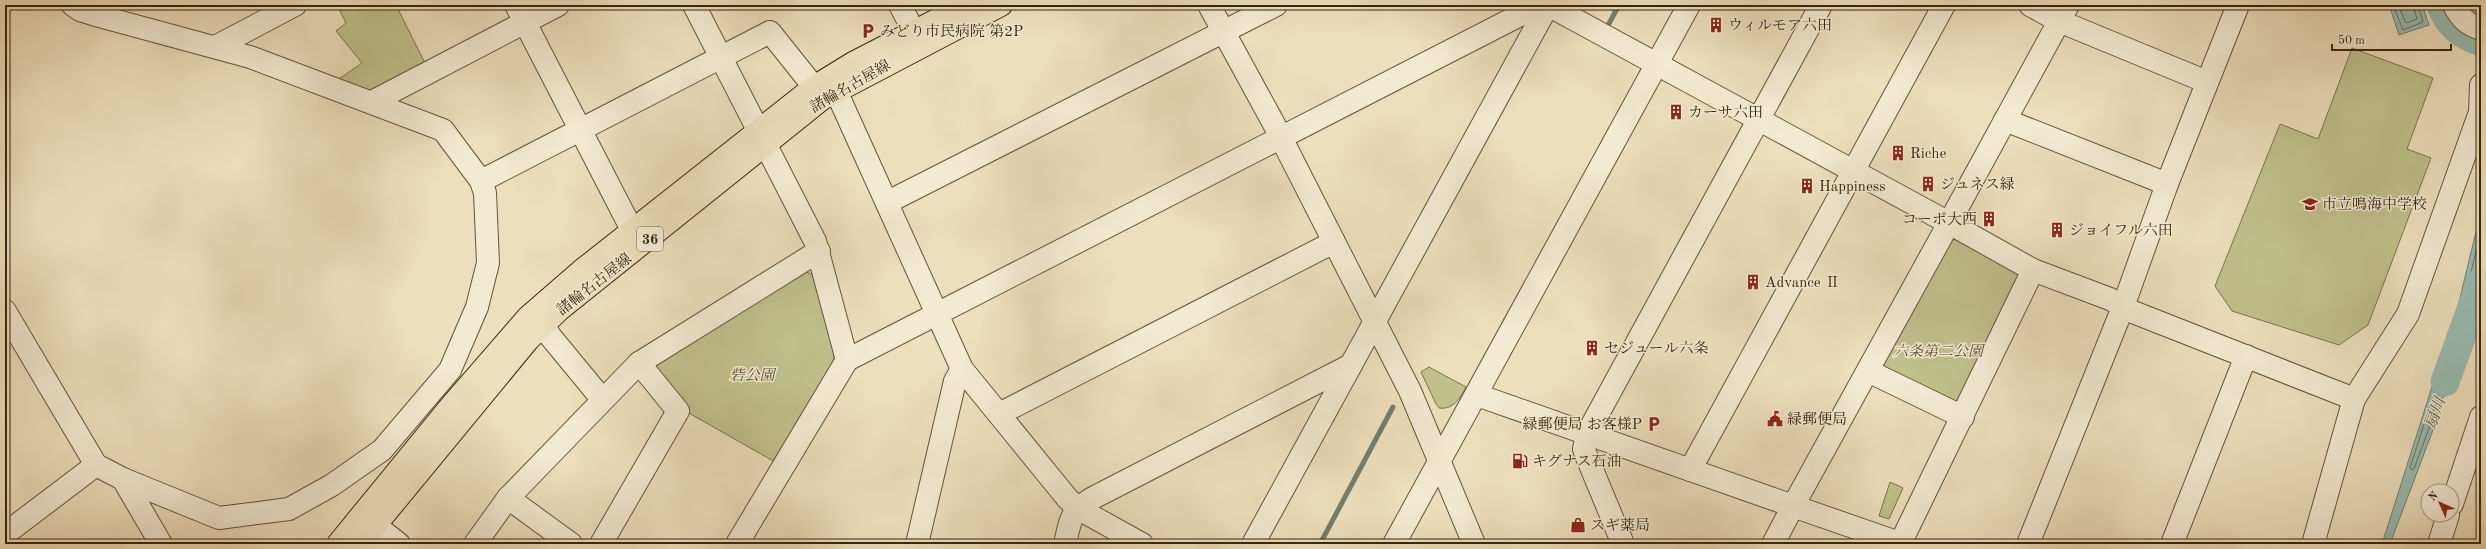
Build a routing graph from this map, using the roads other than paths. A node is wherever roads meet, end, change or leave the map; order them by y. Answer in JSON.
{"nodes":[{"id":1,"x":73,"y":5,"type":"edge"},
{"id":2,"x":295,"y":5,"type":"edge"},
{"id":3,"x":558,"y":5,"type":"edge"},
{"id":4,"x":694,"y":5,"type":"edge"},
{"id":5,"x":900,"y":5,"type":"edge"},
{"id":6,"x":966,"y":5,"type":"edge"},
{"id":7,"x":1001,"y":5,"type":"edge"},
{"id":8,"x":1209,"y":5,"type":"edge"},
{"id":9,"x":1276,"y":5,"type":"edge"},
{"id":10,"x":1548,"y":5,"type":"edge"},
{"id":11,"x":1689,"y":5,"type":"edge"},
{"id":12,"x":1821,"y":5,"type":"edge"},
{"id":13,"x":1944,"y":5,"type":"edge"},
{"id":14,"x":2030,"y":5,"type":"edge"},
{"id":15,"x":2238,"y":5,"type":"edge"},
{"id":16,"x":2454,"y":5,"type":"edge"},
{"id":17,"x":2063,"y":13,"type":"edge"},
{"id":18,"x":521,"y":14,"type":"edge"},
{"id":19,"x":2481,"y":29,"type":"edge"},
{"id":20,"x":1225,"y":31,"type":"junction"},
{"id":21,"x":914,"y":32,"type":"junction"},
{"id":22,"x":214,"y":46,"type":"junction"},
{"id":23,"x":720,"y":57,"type":"junction"},
{"id":24,"x":1657,"y":63,"type":"junction"},
{"id":25,"x":2208,"y":82,"type":"junction"},
{"id":26,"x":2481,"y":85,"type":"edge"},
{"id":27,"x":814,"y":87,"type":"junction"},
{"id":28,"x":836,"y":91,"type":"junction"},
{"id":29,"x":372,"y":102,"type":"junction"},
{"id":30,"x":1760,"y":119,"type":"junction"},
{"id":31,"x":2006,"y":120,"type":"junction"},
{"id":32,"x":579,"y":129,"type":"junction"},
{"id":33,"x":761,"y":137,"type":"junction"},
{"id":34,"x":1281,"y":139,"type":"junction"},
{"id":35,"x":1853,"y":170,"type":"junction"},
{"id":36,"x":481,"y":181,"type":"junction"},
{"id":37,"x":2166,"y":184,"type":"junction"},
{"id":38,"x":888,"y":202,"type":"junction"},
{"id":39,"x":1949,"y":223,"type":"junction"},
{"id":40,"x":632,"y":230,"type":"junction"},
{"id":41,"x":1334,"y":242,"type":"junction"},
{"id":42,"x":819,"y":251,"type":"junction"},
{"id":43,"x":2033,"y":270,"type":"junction"},
{"id":44,"x":2124,"y":307,"type":"junction"},
{"id":45,"x":5,"y":312,"type":"edge"},
{"id":46,"x":938,"y":314,"type":"junction"},
{"id":47,"x":1375,"y":322,"type":"junction"},
{"id":48,"x":543,"y":324,"type":"junction"},
{"id":49,"x":2246,"y":356,"type":"junction"},
{"id":50,"x":847,"y":360,"type":"junction"},
{"id":51,"x":639,"y":363,"type":"junction"},
{"id":52,"x":1351,"y":365,"type":"junction"},
{"id":53,"x":962,"y":369,"type":"junction"},
{"id":54,"x":1868,"y":370,"type":"junction"},
{"id":55,"x":1477,"y":395,"type":"junction"},
{"id":56,"x":602,"y":399,"type":"junction"},
{"id":57,"x":2354,"y":399,"type":"junction"},
{"id":58,"x":999,"y":414,"type":"junction"},
{"id":59,"x":1963,"y":417,"type":"junction"},
{"id":60,"x":2481,"y":417,"type":"edge"},
{"id":61,"x":1587,"y":434,"type":"junction"},
{"id":62,"x":1439,"y":461,"type":"junction"},
{"id":63,"x":96,"y":465,"type":"junction"},
{"id":64,"x":1690,"y":470,"type":"junction"},
{"id":65,"x":123,"y":479,"type":"junction"},
{"id":66,"x":2459,"y":483,"type":"edge"},
{"id":67,"x":508,"y":498,"type":"junction"},
{"id":68,"x":1793,"y":506,"type":"junction"},
{"id":69,"x":1077,"y":508,"type":"junction"},
{"id":70,"x":2445,"y":523,"type":"edge"},
{"id":71,"x":375,"y":525,"type":"junction"},
{"id":72,"x":5,"y":534,"type":"edge"},
{"id":73,"x":161,"y":544,"type":"edge"},
{"id":74,"x":338,"y":544,"type":"edge"},
{"id":75,"x":360,"y":544,"type":"edge"},
{"id":76,"x":399,"y":544,"type":"edge"},
{"id":77,"x":475,"y":544,"type":"edge"},
{"id":78,"x":571,"y":544,"type":"edge"},
{"id":79,"x":601,"y":544,"type":"edge"},
{"id":80,"x":737,"y":544,"type":"edge"},
{"id":81,"x":917,"y":544,"type":"edge"},
{"id":82,"x":1065,"y":544,"type":"edge"},
{"id":83,"x":1142,"y":544,"type":"edge"},
{"id":84,"x":1253,"y":544,"type":"edge"},
{"id":85,"x":1394,"y":544,"type":"edge"},
{"id":86,"x":1474,"y":544,"type":"edge"},
{"id":87,"x":1623,"y":544,"type":"edge"},
{"id":88,"x":1773,"y":544,"type":"edge"},
{"id":89,"x":1901,"y":544,"type":"edge"},
{"id":90,"x":2028,"y":544,"type":"edge"},
{"id":91,"x":2172,"y":544,"type":"edge"},
{"id":92,"x":2313,"y":544,"type":"edge"},
{"id":93,"x":2438,"y":544,"type":"edge"}],
"edges":[{"from":1,"to":22,"type":"street"},
{"from":2,"to":22,"type":"street"},
{"from":3,"to":18,"type":"street"},
{"from":4,"to":23,"type":"street"},
{"from":5,"to":21,"type":"street"},
{"from":6,"to":21,"type":"main road","name":"諸輪名古屋線","number":"36"},
{"from":7,"to":28,"type":"main road","name":"諸輪名古屋線","number":"36"},
{"from":8,"to":20,"type":"street"},
{"from":9,"to":20,"type":"street"},
{"from":10,"to":24,"type":"street"},
{"from":10,"to":34,"type":"street"},
{"from":10,"to":47,"type":"street"},
{"from":11,"to":24,"type":"street"},
{"from":12,"to":30,"type":"street"},
{"from":13,"to":35,"type":"street"},
{"from":14,"to":17,"type":"street"},
{"from":15,"to":25,"type":"street"},
{"from":16,"to":19,"type":"street"},
{"from":17,"to":25,"type":"street"},
{"from":17,"to":31,"type":"street"},
{"from":18,"to":29,"type":"street"},
{"from":18,"to":32,"type":"street"},
{"from":20,"to":34,"type":"street"},
{"from":20,"to":38,"type":"street"},
{"from":21,"to":27,"type":"main road","name":"諸輪名古屋線","number":"36"},
{"from":22,"to":29,"type":"street"},
{"from":23,"to":27,"type":"street"},
{"from":23,"to":32,"type":"street"},
{"from":23,"to":33,"type":"street"},
{"from":24,"to":30,"type":"street"},
{"from":24,"to":55,"type":"street"},
{"from":25,"to":37,"type":"street"},
{"from":26,"to":57,"type":"street"},
{"from":27,"to":33,"type":"main road","name":"諸輪名古屋線","number":"36"},
{"from":28,"to":33,"type":"main road","name":"諸輪名古屋線","number":"36"},
{"from":28,"to":38,"type":"street"},
{"from":29,"to":36,"type":"street"},
{"from":30,"to":35,"type":"street"},
{"from":30,"to":61,"type":"street"},
{"from":31,"to":37,"type":"street"},
{"from":31,"to":39,"type":"street"},
{"from":32,"to":36,"type":"street"},
{"from":32,"to":40,"type":"street"},
{"from":33,"to":40,"type":"main road","name":"諸輪名古屋線","number":"36"},
{"from":33,"to":42,"type":"street"},
{"from":33,"to":48,"type":"main road","name":"諸輪名古屋線","number":"36"},
{"from":34,"to":41,"type":"street"},
{"from":34,"to":46,"type":"street"},
{"from":35,"to":39,"type":"street"},
{"from":35,"to":64,"type":"street"},
{"from":36,"to":65,"type":"street"},
{"from":37,"to":44,"type":"street"},
{"from":38,"to":46,"type":"street"},
{"from":39,"to":43,"type":"street"},
{"from":39,"to":54,"type":"street"},
{"from":40,"to":74,"type":"main road","name":"諸輪名古屋線","number":"36"},
{"from":41,"to":47,"type":"street"},
{"from":41,"to":58,"type":"street"},
{"from":42,"to":50,"type":"street"},
{"from":42,"to":51,"type":"street"},
{"from":43,"to":44,"type":"street"},
{"from":43,"to":59,"type":"street"},
{"from":44,"to":49,"type":"street"},
{"from":44,"to":90,"type":"street"},
{"from":45,"to":63,"type":"street"},
{"from":46,"to":50,"type":"street"},
{"from":46,"to":53,"type":"street"},
{"from":47,"to":52,"type":"street"},
{"from":47,"to":62,"type":"street"},
{"from":48,"to":56,"type":"street"},
{"from":48,"to":71,"type":"main road","name":"諸輪名古屋線","number":"36"},
{"from":49,"to":57,"type":"street"},
{"from":49,"to":91,"type":"street"},
{"from":50,"to":80,"type":"street"},
{"from":51,"to":56,"type":"street"},
{"from":51,"to":79,"type":"street"},
{"from":52,"to":69,"type":"street"},
{"from":52,"to":84,"type":"street"},
{"from":53,"to":58,"type":"street"},
{"from":53,"to":81,"type":"street"},
{"from":54,"to":59,"type":"street"},
{"from":54,"to":68,"type":"street"},
{"from":55,"to":61,"type":"street"},
{"from":55,"to":62,"type":"street"},
{"from":56,"to":67,"type":"street"},
{"from":57,"to":92,"type":"street"},
{"from":58,"to":69,"type":"street"},
{"from":59,"to":89,"type":"street"},
{"from":60,"to":66,"type":"street"},
{"from":61,"to":64,"type":"street"},
{"from":61,"to":87,"type":"street"},
{"from":62,"to":85,"type":"street"},
{"from":62,"to":86,"type":"street"},
{"from":63,"to":65,"type":"street"},
{"from":63,"to":72,"type":"street"},
{"from":64,"to":68,"type":"street"},
{"from":65,"to":73,"type":"street"},
{"from":67,"to":77,"type":"street"},
{"from":67,"to":78,"type":"street"},
{"from":68,"to":88,"type":"street"},
{"from":68,"to":89,"type":"street"},
{"from":69,"to":82,"type":"street"},
{"from":69,"to":83,"type":"street"},
{"from":70,"to":93,"type":"street"},
{"from":71,"to":75,"type":"main road","name":"諸輪名古屋線","number":"36"},
{"from":71,"to":76,"type":"street"}]}
